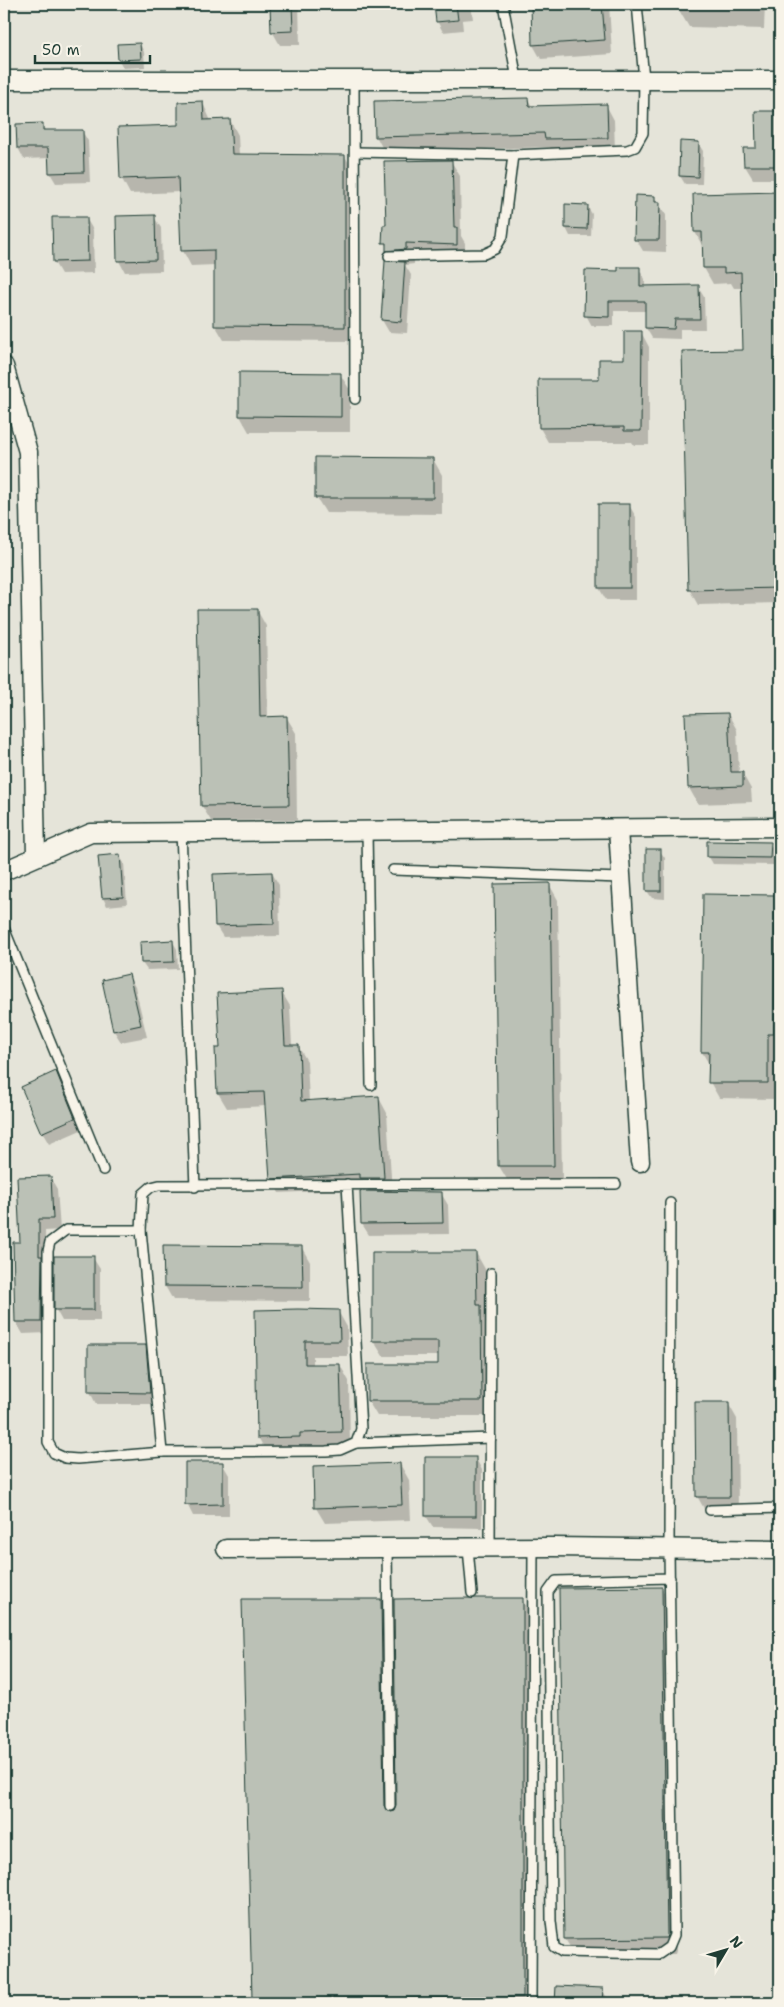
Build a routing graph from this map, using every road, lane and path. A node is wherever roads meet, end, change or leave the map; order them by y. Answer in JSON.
{"nodes":[{"id":1,"x":503,"y":4,"type":"edge"},
{"id":2,"x":637,"y":4,"type":"edge"},
{"id":3,"x":354,"y":79,"type":"junction"},
{"id":4,"x":517,"y":79,"type":"junction"},
{"id":5,"x":644,"y":79,"type":"junction"},
{"id":6,"x":4,"y":80,"type":"edge"},
{"id":7,"x":780,"y":80,"type":"edge"},
{"id":8,"x":354,"y":152,"type":"junction"},
{"id":9,"x":512,"y":155,"type":"junction"},
{"id":10,"x":389,"y":256,"type":"dead end"},
{"id":11,"x":4,"y":366,"type":"edge"},
{"id":12,"x":355,"y":400,"type":"dead end"},
{"id":13,"x":780,"y":828,"type":"edge"},
{"id":14,"x":618,"y":829,"type":"junction"},
{"id":15,"x":181,"y":831,"type":"junction"},
{"id":16,"x":367,"y":831,"type":"junction"},
{"id":17,"x":36,"y":856,"type":"junction"},
{"id":18,"x":393,"y":870,"type":"dead end"},
{"id":19,"x":4,"y":871,"type":"edge"},
{"id":20,"x":620,"y":878,"type":"junction"},
{"id":21,"x":4,"y":928,"type":"edge"},
{"id":22,"x":371,"y":1085,"type":"dead end"},
{"id":23,"x":640,"y":1162,"type":"dead end"},
{"id":24,"x":104,"y":1170,"type":"dead end"},
{"id":25,"x":347,"y":1184,"type":"junction"},
{"id":26,"x":616,"y":1184,"type":"dead end"},
{"id":27,"x":195,"y":1187,"type":"junction"},
{"id":28,"x":670,"y":1203,"type":"dead end"},
{"id":29,"x":142,"y":1230,"type":"junction"},
{"id":30,"x":491,"y":1273,"type":"dead end"},
{"id":31,"x":491,"y":1438,"type":"junction"},
{"id":32,"x":356,"y":1443,"type":"junction"},
{"id":33,"x":162,"y":1452,"type":"junction"},
{"id":34,"x":780,"y":1508,"type":"edge"},
{"id":35,"x":710,"y":1510,"type":"dead end"},
{"id":36,"x":387,"y":1548,"type":"junction"},
{"id":37,"x":468,"y":1548,"type":"junction"},
{"id":38,"x":490,"y":1548,"type":"junction"},
{"id":39,"x":533,"y":1548,"type":"junction"},
{"id":40,"x":226,"y":1549,"type":"dead end"},
{"id":41,"x":669,"y":1549,"type":"junction"},
{"id":42,"x":780,"y":1550,"type":"edge"},
{"id":43,"x":670,"y":1578,"type":"junction"},
{"id":44,"x":472,"y":1593,"type":"dead end"},
{"id":45,"x":390,"y":1806,"type":"dead end"},
{"id":46,"x":531,"y":2003,"type":"edge"}],
"edges":[{"from":1,"to":4,"type":"lane"},
{"from":2,"to":5,"type":"lane"},
{"from":3,"to":4,"type":"street"},
{"from":3,"to":6,"type":"street"},
{"from":3,"to":8,"type":"lane"},
{"from":4,"to":5,"type":"street"},
{"from":5,"to":7,"type":"street"},
{"from":5,"to":9,"type":"lane"},
{"from":8,"to":9,"type":"lane"},
{"from":8,"to":12,"type":"lane"},
{"from":9,"to":10,"type":"lane"},
{"from":11,"to":17,"type":"street"},
{"from":13,"to":14,"type":"street"},
{"from":14,"to":16,"type":"street"},
{"from":14,"to":20,"type":"street"},
{"from":15,"to":16,"type":"street"},
{"from":15,"to":17,"type":"street"},
{"from":15,"to":27,"type":"lane"},
{"from":16,"to":22,"type":"lane"},
{"from":17,"to":19,"type":"street"},
{"from":18,"to":20,"type":"lane"},
{"from":20,"to":23,"type":"street"},
{"from":21,"to":24,"type":"lane"},
{"from":25,"to":26,"type":"lane"},
{"from":25,"to":27,"type":"lane"},
{"from":25,"to":32,"type":"lane"},
{"from":27,"to":29,"type":"lane"},
{"from":28,"to":41,"type":"lane"},
{"from":29,"to":33,"type":"lane"},
{"from":29,"to":33,"type":"lane"},
{"from":30,"to":31,"type":"lane"},
{"from":31,"to":32,"type":"lane"},
{"from":31,"to":38,"type":"lane"},
{"from":32,"to":33,"type":"lane"},
{"from":34,"to":35,"type":"lane"},
{"from":36,"to":37,"type":"street"},
{"from":36,"to":40,"type":"street"},
{"from":36,"to":45,"type":"lane"},
{"from":37,"to":38,"type":"street"},
{"from":37,"to":44,"type":"lane"},
{"from":38,"to":39,"type":"street"},
{"from":39,"to":41,"type":"street"},
{"from":39,"to":46,"type":"lane"},
{"from":41,"to":42,"type":"street"},
{"from":41,"to":43,"type":"lane"},
{"from":43,"to":43,"type":"lane"}]}
